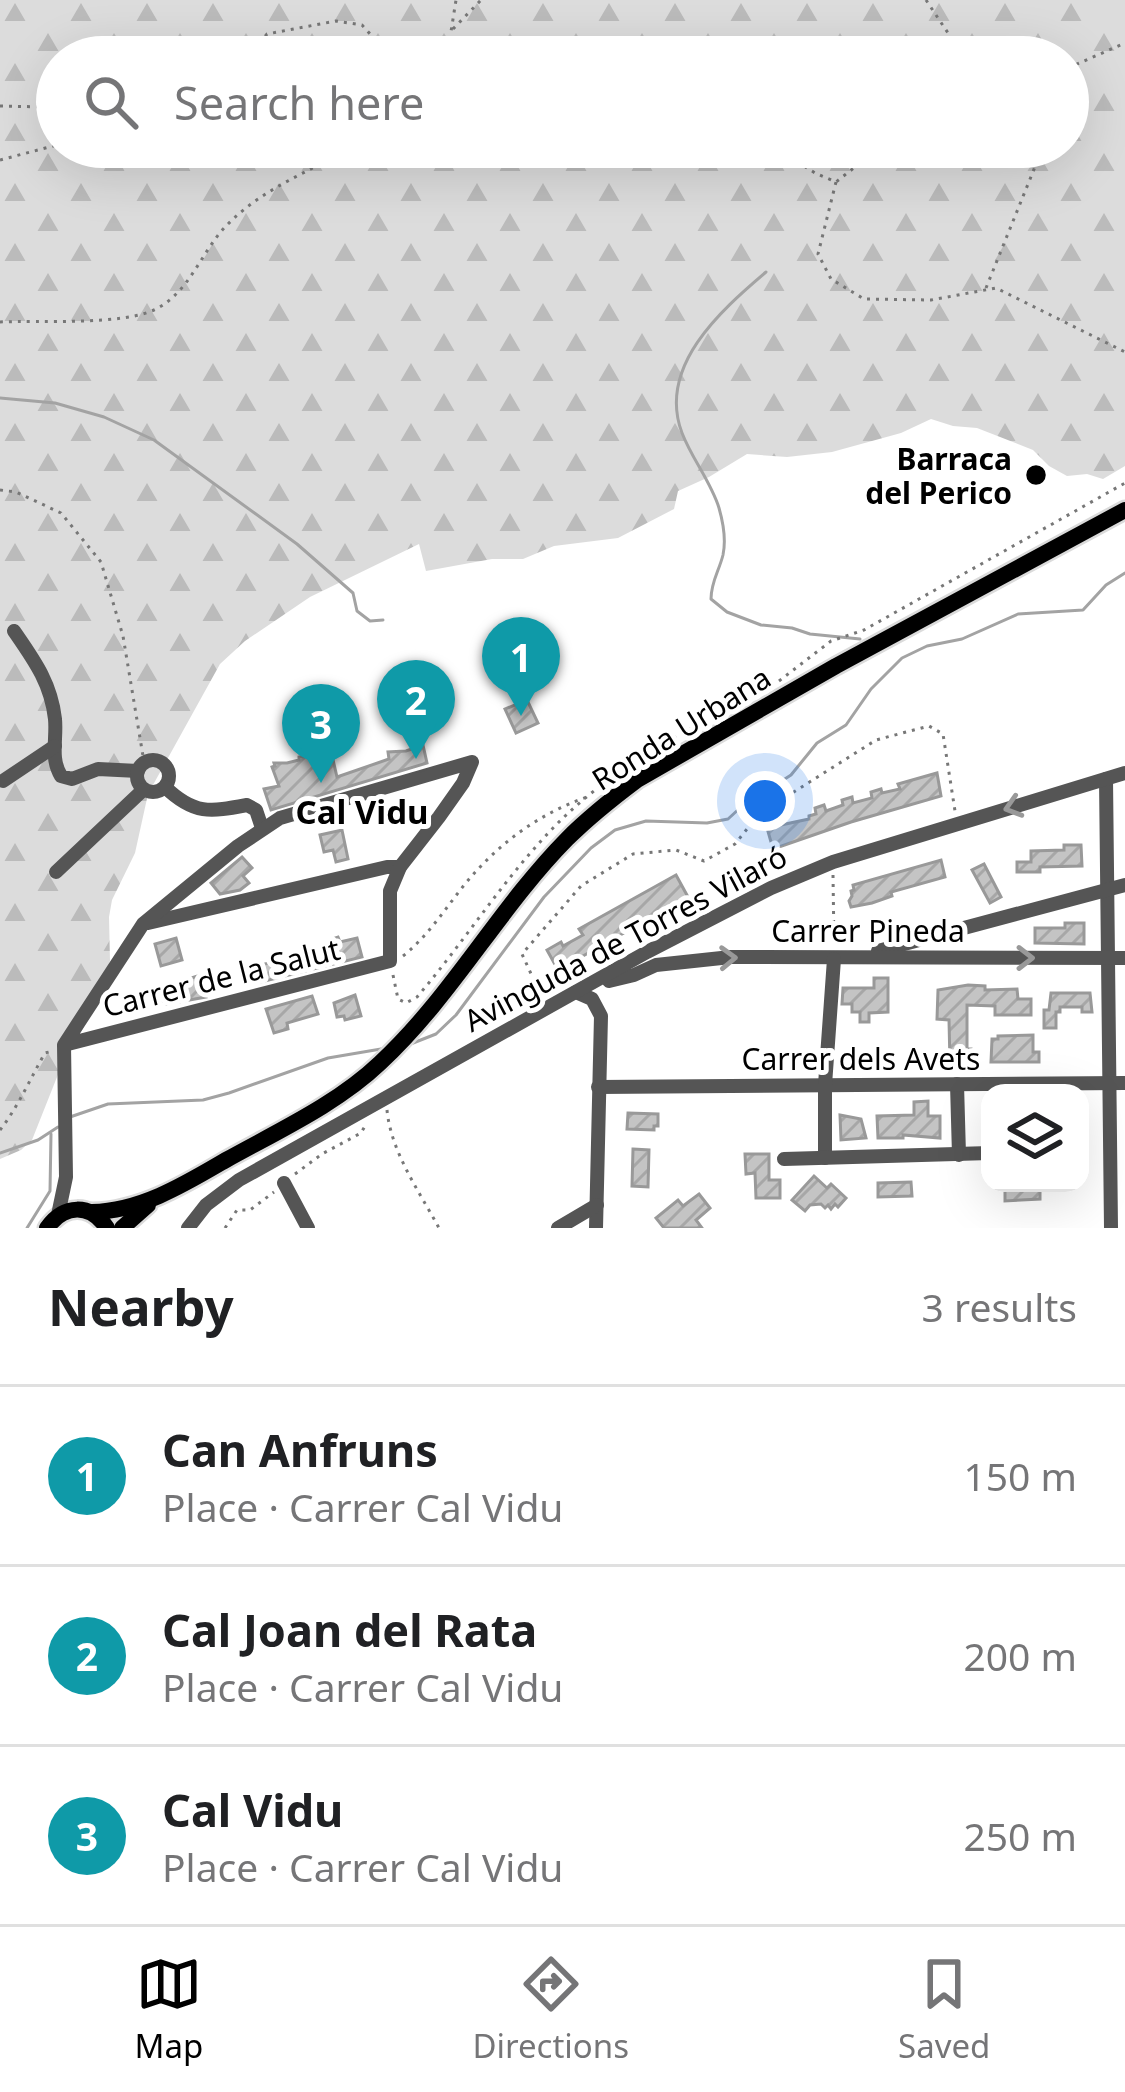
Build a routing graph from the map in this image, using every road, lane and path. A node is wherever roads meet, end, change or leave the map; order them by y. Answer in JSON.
{"nodes":[{"id":1,"x":456,"y":0,"type":"edge"},
{"id":2,"x":481,"y":0,"type":"edge"},
{"id":3,"x":926,"y":0,"type":"edge"},
{"id":4,"x":453,"y":29,"type":"junction"},
{"id":5,"x":265,"y":36,"type":"edge"},
{"id":6,"x":372,"y":36,"type":"edge"},
{"id":7,"x":452,"y":36,"type":"edge"},
{"id":8,"x":950,"y":36,"type":"edge"},
{"id":9,"x":1125,"y":43,"type":"edge"},
{"id":10,"x":1089,"y":59,"type":"edge"},
{"id":11,"x":0,"y":106,"type":"edge"},
{"id":12,"x":36,"y":107,"type":"edge"},
{"id":13,"x":36,"y":151,"type":"edge"},
{"id":14,"x":0,"y":160,"type":"edge"},
{"id":15,"x":313,"y":168,"type":"edge"},
{"id":16,"x":807,"y":168,"type":"edge"},
{"id":17,"x":854,"y":168,"type":"edge"},
{"id":18,"x":1034,"y":168,"type":"edge"},
{"id":19,"x":836,"y":182,"type":"junction"},
{"id":20,"x":985,"y":290,"type":"junction"},
{"id":21,"x":0,"y":322,"type":"edge"},
{"id":22,"x":1125,"y":352,"type":"edge"},
{"id":23,"x":0,"y":490,"type":"edge"},
{"id":24,"x":1125,"y":510,"type":"edge"},
{"id":25,"x":14,"y":631,"type":"dead end"},
{"id":26,"x":55,"y":746,"type":"junction"},
{"id":27,"x":141,"y":767,"type":"junction"},
{"id":28,"x":1125,"y":773,"type":"edge"},
{"id":29,"x":1106,"y":779,"type":"junction"},
{"id":30,"x":3,"y":781,"type":"dead end"},
{"id":31,"x":165,"y":787,"type":"junction"},
{"id":32,"x":143,"y":790,"type":"junction"},
{"id":33,"x":587,"y":796,"type":"dead end"},
{"id":34,"x":957,"y":824,"type":"junction"},
{"id":35,"x":262,"y":827,"type":"junction"},
{"id":36,"x":833,"y":862,"type":"junction"},
{"id":37,"x":400,"y":866,"type":"junction"},
{"id":38,"x":56,"y":872,"type":"dead end"},
{"id":39,"x":1125,"y":886,"type":"edge"},
{"id":40,"x":1107,"y":890,"type":"junction"},
{"id":41,"x":143,"y":924,"type":"junction"},
{"id":42,"x":856,"y":957,"type":"junction"},
{"id":43,"x":834,"y":958,"type":"junction"},
{"id":44,"x":1108,"y":958,"type":"junction"},
{"id":45,"x":1125,"y":958,"type":"edge"},
{"id":46,"x":390,"y":961,"type":"junction"},
{"id":47,"x":614,"y":979,"type":"junction"},
{"id":48,"x":575,"y":992,"type":"junction"},
{"id":49,"x":547,"y":1008,"type":"junction"},
{"id":50,"x":601,"y":1016,"type":"junction"},
{"id":51,"x":64,"y":1045,"type":"junction"},
{"id":52,"x":1117,"y":1083,"type":"edge"},
{"id":53,"x":957,"y":1084,"type":"junction"},
{"id":54,"x":825,"y":1085,"type":"junction"},
{"id":55,"x":598,"y":1087,"type":"junction"},
{"id":56,"x":0,"y":1130,"type":"edge"},
{"id":57,"x":981,"y":1154,"type":"edge"},
{"id":58,"x":959,"y":1155,"type":"junction"},
{"id":59,"x":824,"y":1158,"type":"junction"},
{"id":60,"x":784,"y":1160,"type":"dead end"},
{"id":61,"x":66,"y":1177,"type":"junction"},
{"id":62,"x":284,"y":1184,"type":"junction"},
{"id":63,"x":158,"y":1196,"type":"junction"},
{"id":64,"x":597,"y":1205,"type":"junction"},
{"id":65,"x":224,"y":1210,"type":"dead end"},
{"id":66,"x":237,"y":1210,"type":"junction"},
{"id":67,"x":89,"y":1211,"type":"junction"},
{"id":68,"x":52,"y":1221,"type":"edge"},
{"id":69,"x":107,"y":1228,"type":"edge"},
{"id":70,"x":122,"y":1228,"type":"edge"},
{"id":71,"x":188,"y":1228,"type":"edge"},
{"id":72,"x":224,"y":1228,"type":"edge"},
{"id":73,"x":308,"y":1228,"type":"edge"},
{"id":74,"x":439,"y":1228,"type":"edge"},
{"id":75,"x":558,"y":1228,"type":"edge"},
{"id":76,"x":596,"y":1228,"type":"edge"},
{"id":77,"x":1111,"y":1228,"type":"edge"}],
"edges":[{"from":1,"to":4,"type":"path"},
{"from":2,"to":4,"type":"path"},
{"from":3,"to":8,"type":"path"},
{"from":4,"to":7,"type":"path"},
{"from":5,"to":6,"type":"path"},
{"from":9,"to":10,"type":"path"},
{"from":11,"to":12,"type":"path"},
{"from":13,"to":14,"type":"path"},
{"from":15,"to":21,"type":"path"},
{"from":16,"to":19,"type":"path"},
{"from":17,"to":19,"type":"path"},
{"from":18,"to":20,"type":"path"},
{"from":19,"to":20,"type":"path"},
{"from":20,"to":22,"type":"path"},
{"from":23,"to":27,"type":"path"},
{"from":24,"to":63,"type":"main road","name":"Ronda Urbana"},
{"from":25,"to":26,"type":"street"},
{"from":26,"to":27,"type":"street"},
{"from":26,"to":30,"type":"street"},
{"from":27,"to":31,"type":"street"},
{"from":27,"to":32,"type":"street"},
{"from":28,"to":29,"type":"street","name":"Avinguda de Torres Vilaró"},
{"from":29,"to":34,"type":"street","name":"Avinguda de Torres Vilaró","one_way":true},
{"from":29,"to":40,"type":"street"},
{"from":31,"to":32,"type":"street"},
{"from":31,"to":35,"type":"street"},
{"from":32,"to":38,"type":"street"},
{"from":33,"to":46,"type":"path"},
{"from":34,"to":36,"type":"street","name":"Avinguda de Torres Vilaró"},
{"from":34,"to":49,"type":"path"},
{"from":35,"to":37,"type":"street"},
{"from":35,"to":41,"type":"street"},
{"from":36,"to":43,"type":"path"},
{"from":36,"to":48,"type":"street","name":"Avinguda de Torres Vilaró"},
{"from":37,"to":41,"type":"street"},
{"from":37,"to":46,"type":"street"},
{"from":39,"to":40,"type":"street"},
{"from":40,"to":42,"type":"street"},
{"from":40,"to":44,"type":"street"},
{"from":41,"to":51,"type":"street"},
{"from":42,"to":43,"type":"street","name":"Carrer Pineda"},
{"from":42,"to":44,"type":"street","name":"Carrer Pineda","one_way":true},
{"from":47,"to":43,"type":"street","name":"Carrer Pineda","one_way":true},
{"from":43,"to":54,"type":"street"},
{"from":44,"to":45,"type":"street","name":"Carrer Pineda"},
{"from":44,"to":52,"type":"street"},
{"from":46,"to":51,"type":"street","name":"Carrer de la Salut"},
{"from":47,"to":48,"type":"street","name":"Carrer Pineda"},
{"from":47,"to":50,"type":"street"},
{"from":48,"to":49,"type":"street","name":"Avinguda de Torres Vilaró"},
{"from":48,"to":50,"type":"street"},
{"from":49,"to":71,"type":"street","name":"Avinguda de Torres Vilaró"},
{"from":50,"to":55,"type":"street"},
{"from":51,"to":56,"type":"path"},
{"from":51,"to":61,"type":"street"},
{"from":52,"to":53,"type":"street","name":"Carrer dels Avets"},
{"from":52,"to":77,"type":"street"},
{"from":53,"to":54,"type":"street","name":"Carrer dels Avets"},
{"from":53,"to":58,"type":"street"},
{"from":54,"to":55,"type":"street","name":"Carrer dels Avets"},
{"from":54,"to":59,"type":"street"},
{"from":55,"to":64,"type":"street"},
{"from":57,"to":58,"type":"street"},
{"from":58,"to":59,"type":"street"},
{"from":59,"to":60,"type":"street"},
{"from":61,"to":67,"type":"street"},
{"from":61,"to":68,"type":"street"},
{"from":62,"to":66,"type":"path"},
{"from":62,"to":73,"type":"street"},
{"from":62,"to":74,"type":"path"},
{"from":63,"to":67,"type":"main road","name":"Ronda Urbana"},
{"from":63,"to":70,"type":"main road","name":"Ronda Urbana"},
{"from":64,"to":75,"type":"street"},
{"from":64,"to":76,"type":"street"},
{"from":65,"to":66,"type":"path"},
{"from":66,"to":72,"type":"path"},
{"from":67,"to":68,"type":"main road","name":"Ronda Urbana"},
{"from":67,"to":69,"type":"main road"}]}
